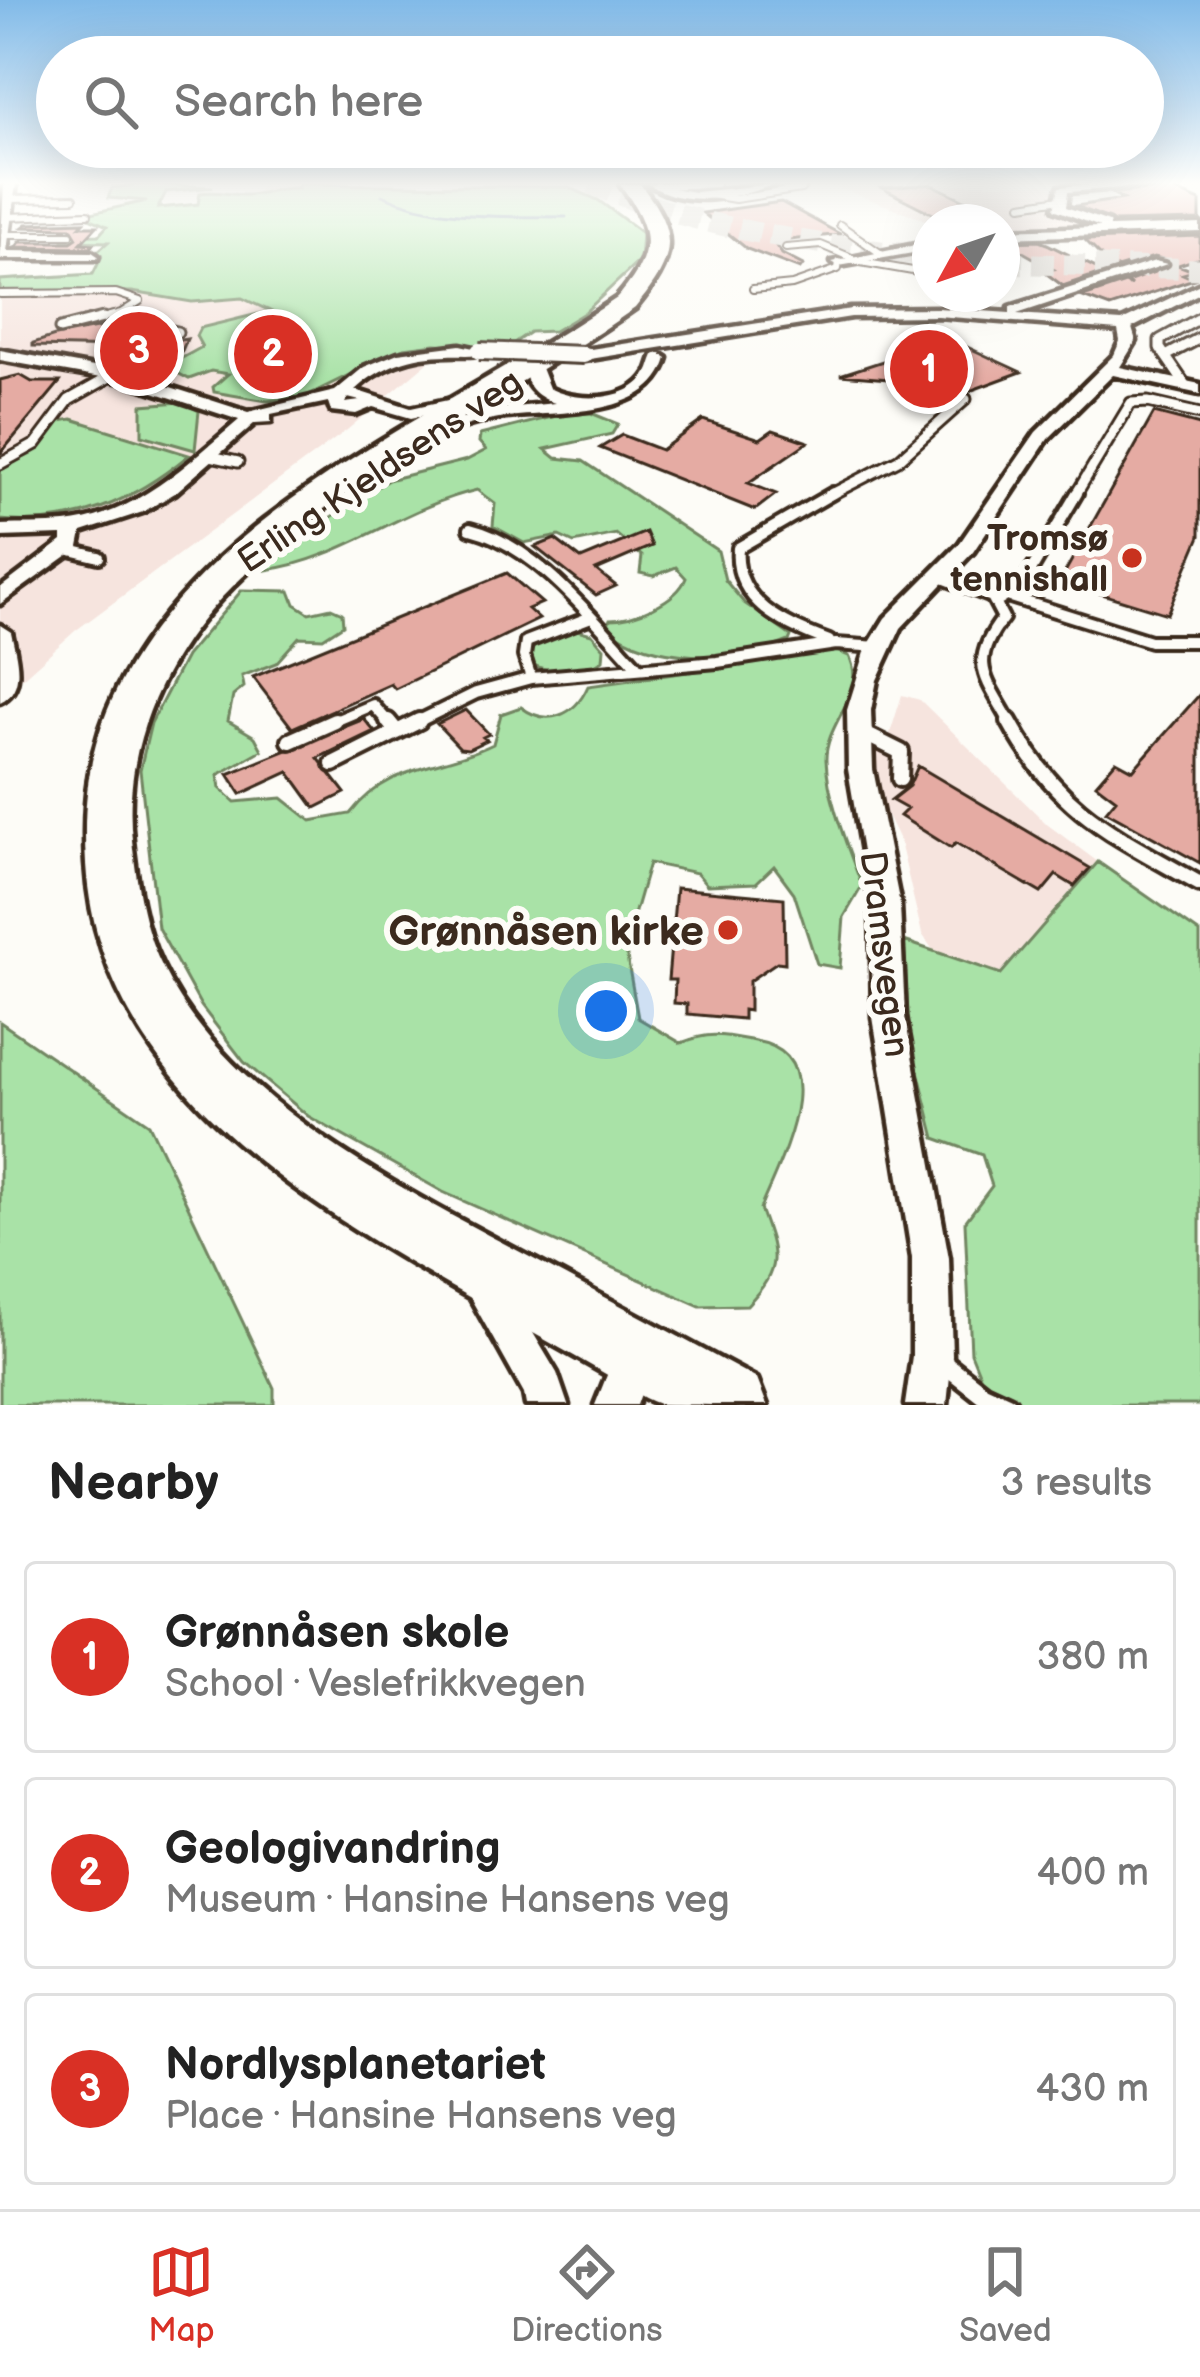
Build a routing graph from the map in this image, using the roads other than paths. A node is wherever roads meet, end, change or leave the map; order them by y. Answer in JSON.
{"nodes":[{"id":1,"x":47,"y":250,"type":"edge"},
{"id":2,"x":659,"y":250,"type":"edge"},
{"id":3,"x":829,"y":250,"type":"edge"},
{"id":4,"x":875,"y":250,"type":"edge"},
{"id":5,"x":905,"y":250,"type":"edge"},
{"id":6,"x":880,"y":253,"type":"junction"},
{"id":7,"x":92,"y":256,"type":"dead end"},
{"id":8,"x":846,"y":260,"type":"junction"},
{"id":9,"x":1160,"y":264,"type":"dead end"},
{"id":10,"x":912,"y":271,"type":"edge"},
{"id":11,"x":1200,"y":288,"type":"edge"},
{"id":12,"x":752,"y":289,"type":"dead end"},
{"id":13,"x":76,"y":292,"type":"junction"},
{"id":14,"x":1,"y":296,"type":"edge"},
{"id":15,"x":66,"y":297,"type":"dead end"},
{"id":16,"x":987,"y":316,"type":"junction"},
{"id":17,"x":108,"y":317,"type":"junction"},
{"id":18,"x":1200,"y":319,"type":"edge"},
{"id":19,"x":1124,"y":326,"type":"junction"},
{"id":20,"x":60,"y":329,"type":"dead end"},
{"id":21,"x":177,"y":332,"type":"dead end"},
{"id":22,"x":701,"y":336,"type":"junction"},
{"id":23,"x":1200,"y":338,"type":"edge"},
{"id":24,"x":638,"y":354,"type":"junction"},
{"id":25,"x":0,"y":356,"type":"edge"},
{"id":26,"x":1166,"y":356,"type":"junction"},
{"id":27,"x":660,"y":357,"type":"junction"},
{"id":28,"x":533,"y":366,"type":"junction"},
{"id":29,"x":1110,"y":370,"type":"junction"},
{"id":30,"x":115,"y":374,"type":"junction"},
{"id":31,"x":650,"y":380,"type":"junction"},
{"id":32,"x":504,"y":383,"type":"junction"},
{"id":33,"x":1193,"y":388,"type":"edge"},
{"id":34,"x":966,"y":398,"type":"dead end"},
{"id":35,"x":351,"y":401,"type":"junction"},
{"id":36,"x":590,"y":404,"type":"junction"},
{"id":37,"x":1200,"y":414,"type":"edge"},
{"id":38,"x":250,"y":418,"type":"junction"},
{"id":39,"x":408,"y":443,"type":"junction"},
{"id":40,"x":206,"y":455,"type":"junction"},
{"id":41,"x":238,"y":462,"type":"dead end"},
{"id":42,"x":0,"y":464,"type":"edge"},
{"id":43,"x":470,"y":530,"type":"dead end"},
{"id":44,"x":0,"y":531,"type":"edge"},
{"id":45,"x":69,"y":538,"type":"junction"},
{"id":46,"x":99,"y":557,"type":"dead end"},
{"id":47,"x":938,"y":577,"type":"junction"},
{"id":48,"x":992,"y":597,"type":"junction"},
{"id":49,"x":1010,"y":597,"type":"junction"},
{"id":50,"x":0,"y":598,"type":"edge"},
{"id":51,"x":591,"y":617,"type":"junction"},
{"id":52,"x":0,"y":632,"type":"edge"},
{"id":53,"x":1200,"y":641,"type":"edge"},
{"id":54,"x":836,"y":644,"type":"junction"},
{"id":55,"x":878,"y":646,"type":"junction"},
{"id":56,"x":636,"y":665,"type":"junction"},
{"id":57,"x":531,"y":678,"type":"junction"},
{"id":58,"x":0,"y":694,"type":"edge"},
{"id":59,"x":856,"y":730,"type":"junction"},
{"id":60,"x":397,"y":732,"type":"junction"},
{"id":61,"x":290,"y":741,"type":"dead end"},
{"id":62,"x":333,"y":764,"type":"dead end"},
{"id":63,"x":900,"y":779,"type":"dead end"},
{"id":64,"x":1200,"y":884,"type":"edge"},
{"id":65,"x":464,"y":1258,"type":"junction"},
{"id":66,"x":935,"y":1356,"type":"junction"},
{"id":67,"x":626,"y":1378,"type":"edge"},
{"id":68,"x":705,"y":1399,"type":"edge"},
{"id":69,"x":547,"y":1405,"type":"edge"},
{"id":70,"x":926,"y":1405,"type":"edge"},
{"id":71,"x":1007,"y":1405,"type":"edge"}],
"edges":[{"from":1,"to":7,"type":"street"},
{"from":2,"to":28,"type":"highway","name":"Erling Kjeldsens veg"},
{"from":3,"to":8,"type":"lane"},
{"from":4,"to":6,"type":"lane"},
{"from":5,"to":6,"type":"street"},
{"from":6,"to":8,"type":"street"},
{"from":8,"to":10,"type":"lane"},
{"from":8,"to":12,"type":"lane"},
{"from":9,"to":16,"type":"street"},
{"from":11,"to":19,"type":"street"},
{"from":13,"to":14,"type":"lane"},
{"from":13,"to":15,"type":"lane"},
{"from":13,"to":17,"type":"lane"},
{"from":16,"to":19,"type":"street"},
{"from":16,"to":22,"type":"street"},
{"from":17,"to":20,"type":"lane"},
{"from":17,"to":21,"type":"lane"},
{"from":18,"to":26,"type":"lane"},
{"from":19,"to":29,"type":"street","name":"Dramsvegen"},
{"from":22,"to":24,"type":"street"},
{"from":22,"to":27,"type":"street"},
{"from":23,"to":26,"type":"lane"},
{"from":24,"to":27,"type":"street"},
{"from":24,"to":31,"type":"street"},
{"from":24,"to":35,"type":"street","bridge":true},
{"from":25,"to":30,"type":"street"},
{"from":26,"to":33,"type":"lane"},
{"from":27,"to":31,"type":"street"},
{"from":28,"to":32,"type":"highway","name":"Erling Kjeldsens veg"},
{"from":28,"to":36,"type":"street"},
{"from":29,"to":33,"type":"street"},
{"from":29,"to":47,"type":"street","name":"Dramsvegen"},
{"from":30,"to":38,"type":"street"},
{"from":30,"to":42,"type":"lane"},
{"from":31,"to":36,"type":"street"},
{"from":32,"to":35,"type":"street"},
{"from":32,"to":39,"type":"highway","name":"Erling Kjeldsens veg"},
{"from":34,"to":54,"type":"lane"},
{"from":35,"to":38,"type":"street"},
{"from":35,"to":39,"type":"street"},
{"from":36,"to":39,"type":"street"},
{"from":37,"to":49,"type":"lane"},
{"from":38,"to":40,"type":"street"},
{"from":39,"to":65,"type":"highway","name":"Erling Kjeldsens veg"},
{"from":40,"to":41,"type":"lane"},
{"from":40,"to":45,"type":"street"},
{"from":43,"to":51,"type":"lane"},
{"from":44,"to":45,"type":"street"},
{"from":45,"to":46,"type":"lane"},
{"from":45,"to":50,"type":"street"},
{"from":47,"to":48,"type":"lane"},
{"from":47,"to":55,"type":"street","name":"Dramsvegen"},
{"from":48,"to":49,"type":"lane"},
{"from":48,"to":64,"type":"lane"},
{"from":49,"to":53,"type":"lane"},
{"from":51,"to":56,"type":"lane"},
{"from":51,"to":57,"type":"lane"},
{"from":52,"to":58,"type":"street"},
{"from":54,"to":55,"type":"lane"},
{"from":54,"to":56,"type":"lane"},
{"from":55,"to":59,"type":"street","name":"Dramsvegen"},
{"from":56,"to":57,"type":"lane"},
{"from":57,"to":60,"type":"lane"},
{"from":59,"to":63,"type":"lane"},
{"from":59,"to":66,"type":"street","name":"Dramsvegen"},
{"from":60,"to":61,"type":"lane"},
{"from":60,"to":62,"type":"lane"},
{"from":65,"to":67,"type":"highway","name":"Erling Kjeldsens veg"},
{"from":65,"to":69,"type":"street"},
{"from":66,"to":70,"type":"street","name":"Dramsvegen"},
{"from":66,"to":71,"type":"lane"},
{"from":67,"to":68,"type":"highway","name":"Erling Kjeldsens veg"}]}
